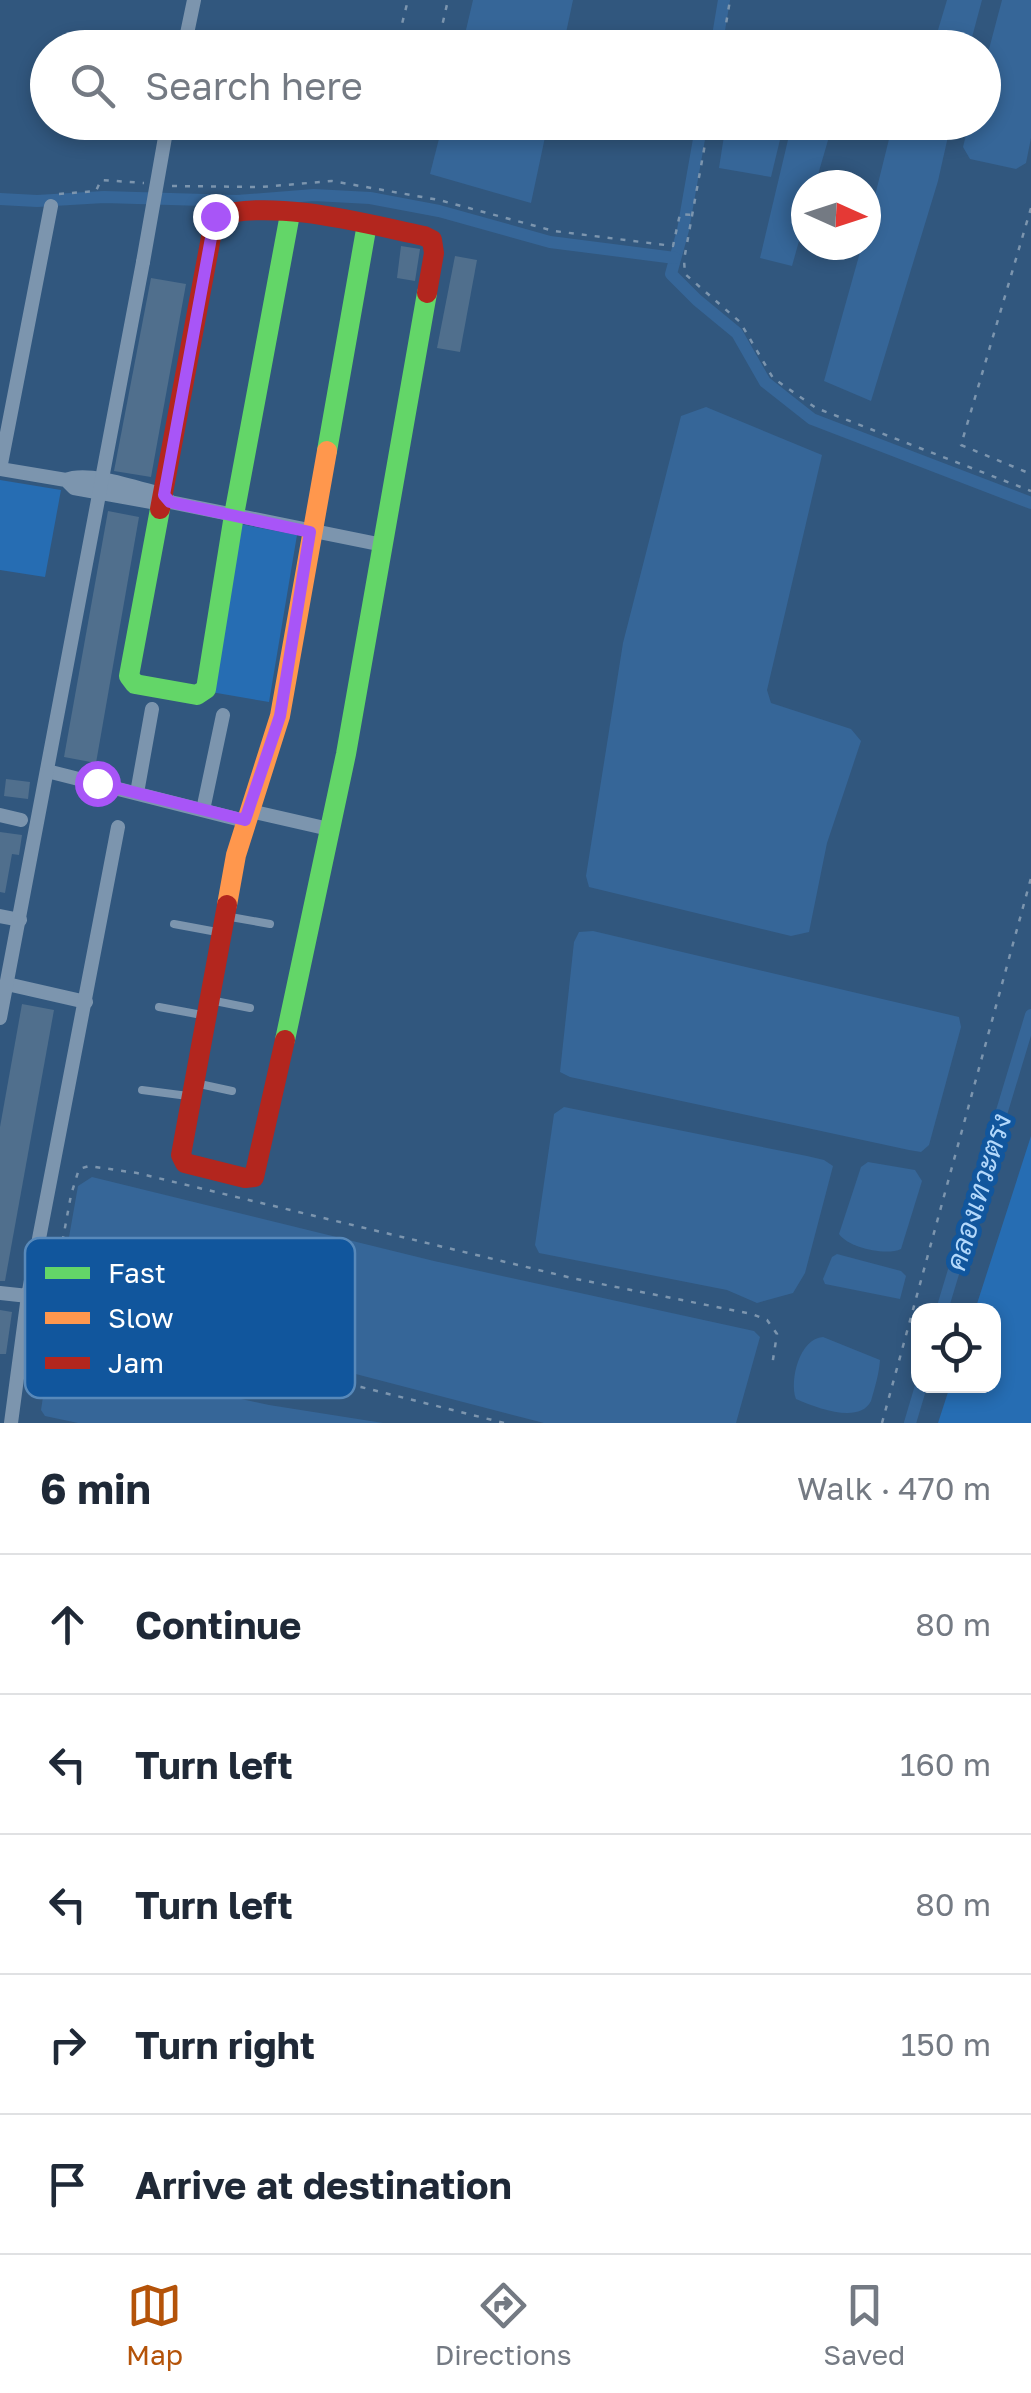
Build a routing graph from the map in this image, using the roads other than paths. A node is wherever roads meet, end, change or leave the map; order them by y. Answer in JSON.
{"nodes":[{"id":1,"x":194,"y":0,"type":"edge"},
{"id":2,"x":188,"y":30,"type":"edge"},
{"id":3,"x":164,"y":140,"type":"edge"},
{"id":4,"x":50,"y":201,"type":"road end"},
{"id":5,"x":290,"y":214,"type":"junction"},
{"id":6,"x":367,"y":224,"type":"junction"},
{"id":7,"x":100,"y":486,"type":"junction"},
{"id":8,"x":166,"y":500,"type":"junction"},
{"id":9,"x":234,"y":515,"type":"junction"},
{"id":10,"x":310,"y":532,"type":"junction"},
{"id":11,"x":383,"y":545,"type":"junction"},
{"id":12,"x":152,"y":709,"type":"dead end"},
{"id":13,"x":222,"y":715,"type":"dead end"},
{"id":14,"x":48,"y":771,"type":"junction"},
{"id":15,"x":138,"y":793,"type":"junction"},
{"id":16,"x":203,"y":810,"type":"junction"},
{"id":17,"x":0,"y":815,"type":"edge"},
{"id":18,"x":247,"y":816,"type":"junction"},
{"id":19,"x":21,"y":820,"type":"dead end"},
{"id":20,"x":118,"y":827,"type":"dead end"},
{"id":21,"x":329,"y":829,"type":"junction"},
{"id":22,"x":0,"y":916,"type":"edge"},
{"id":23,"x":20,"y":920,"type":"junction"},
{"id":24,"x":174,"y":924,"type":"dead end"},
{"id":25,"x":223,"y":924,"type":"junction"},
{"id":26,"x":270,"y":924,"type":"dead end"},
{"id":27,"x":7,"y":984,"type":"junction"},
{"id":28,"x":86,"y":1002,"type":"junction"},
{"id":29,"x":159,"y":1006,"type":"dead end"},
{"id":30,"x":208,"y":1008,"type":"junction"},
{"id":31,"x":250,"y":1008,"type":"dead end"},
{"id":32,"x":0,"y":1018,"type":"edge"},
{"id":33,"x":142,"y":1090,"type":"dead end"},
{"id":34,"x":193,"y":1090,"type":"junction"},
{"id":35,"x":232,"y":1091,"type":"dead end"},
{"id":36,"x":39,"y":1238,"type":"edge"},
{"id":37,"x":0,"y":1292,"type":"edge"},
{"id":38,"x":25,"y":1296,"type":"edge"},
{"id":39,"x":25,"y":1318,"type":"edge"},
{"id":40,"x":11,"y":1423,"type":"edge"}],
"edges":[{"from":1,"to":2,"type":"street"},
{"from":3,"to":7,"type":"street","bridge":true},
{"from":4,"to":7,"type":"street"},
{"from":5,"to":6,"type":"street"},
{"from":5,"to":8,"type":"street"},
{"from":5,"to":9,"type":"street"},
{"from":6,"to":10,"type":"street"},
{"from":6,"to":11,"type":"street"},
{"from":7,"to":8,"type":"street"},
{"from":7,"to":14,"type":"street"},
{"from":8,"to":9,"type":"street"},
{"from":8,"to":9,"type":"street"},
{"from":9,"to":10,"type":"street"},
{"from":10,"to":11,"type":"street"},
{"from":10,"to":18,"type":"street"},
{"from":11,"to":21,"type":"street"},
{"from":12,"to":15,"type":"street"},
{"from":13,"to":16,"type":"street"},
{"from":14,"to":15,"type":"street"},
{"from":14,"to":23,"type":"street"},
{"from":15,"to":16,"type":"street"},
{"from":16,"to":18,"type":"street"},
{"from":17,"to":19,"type":"street"},
{"from":18,"to":21,"type":"street"},
{"from":18,"to":25,"type":"street"},
{"from":20,"to":28,"type":"street"},
{"from":21,"to":34,"type":"street"},
{"from":22,"to":23,"type":"street"},
{"from":23,"to":27,"type":"street"},
{"from":24,"to":25,"type":"lane"},
{"from":25,"to":26,"type":"lane"},
{"from":25,"to":30,"type":"street"},
{"from":27,"to":28,"type":"street"},
{"from":27,"to":32,"type":"street"},
{"from":28,"to":36,"type":"street"},
{"from":29,"to":30,"type":"lane"},
{"from":30,"to":31,"type":"lane"},
{"from":30,"to":34,"type":"street"},
{"from":33,"to":34,"type":"lane"},
{"from":34,"to":35,"type":"lane"},
{"from":37,"to":38,"type":"street"},
{"from":39,"to":40,"type":"street"}]}
